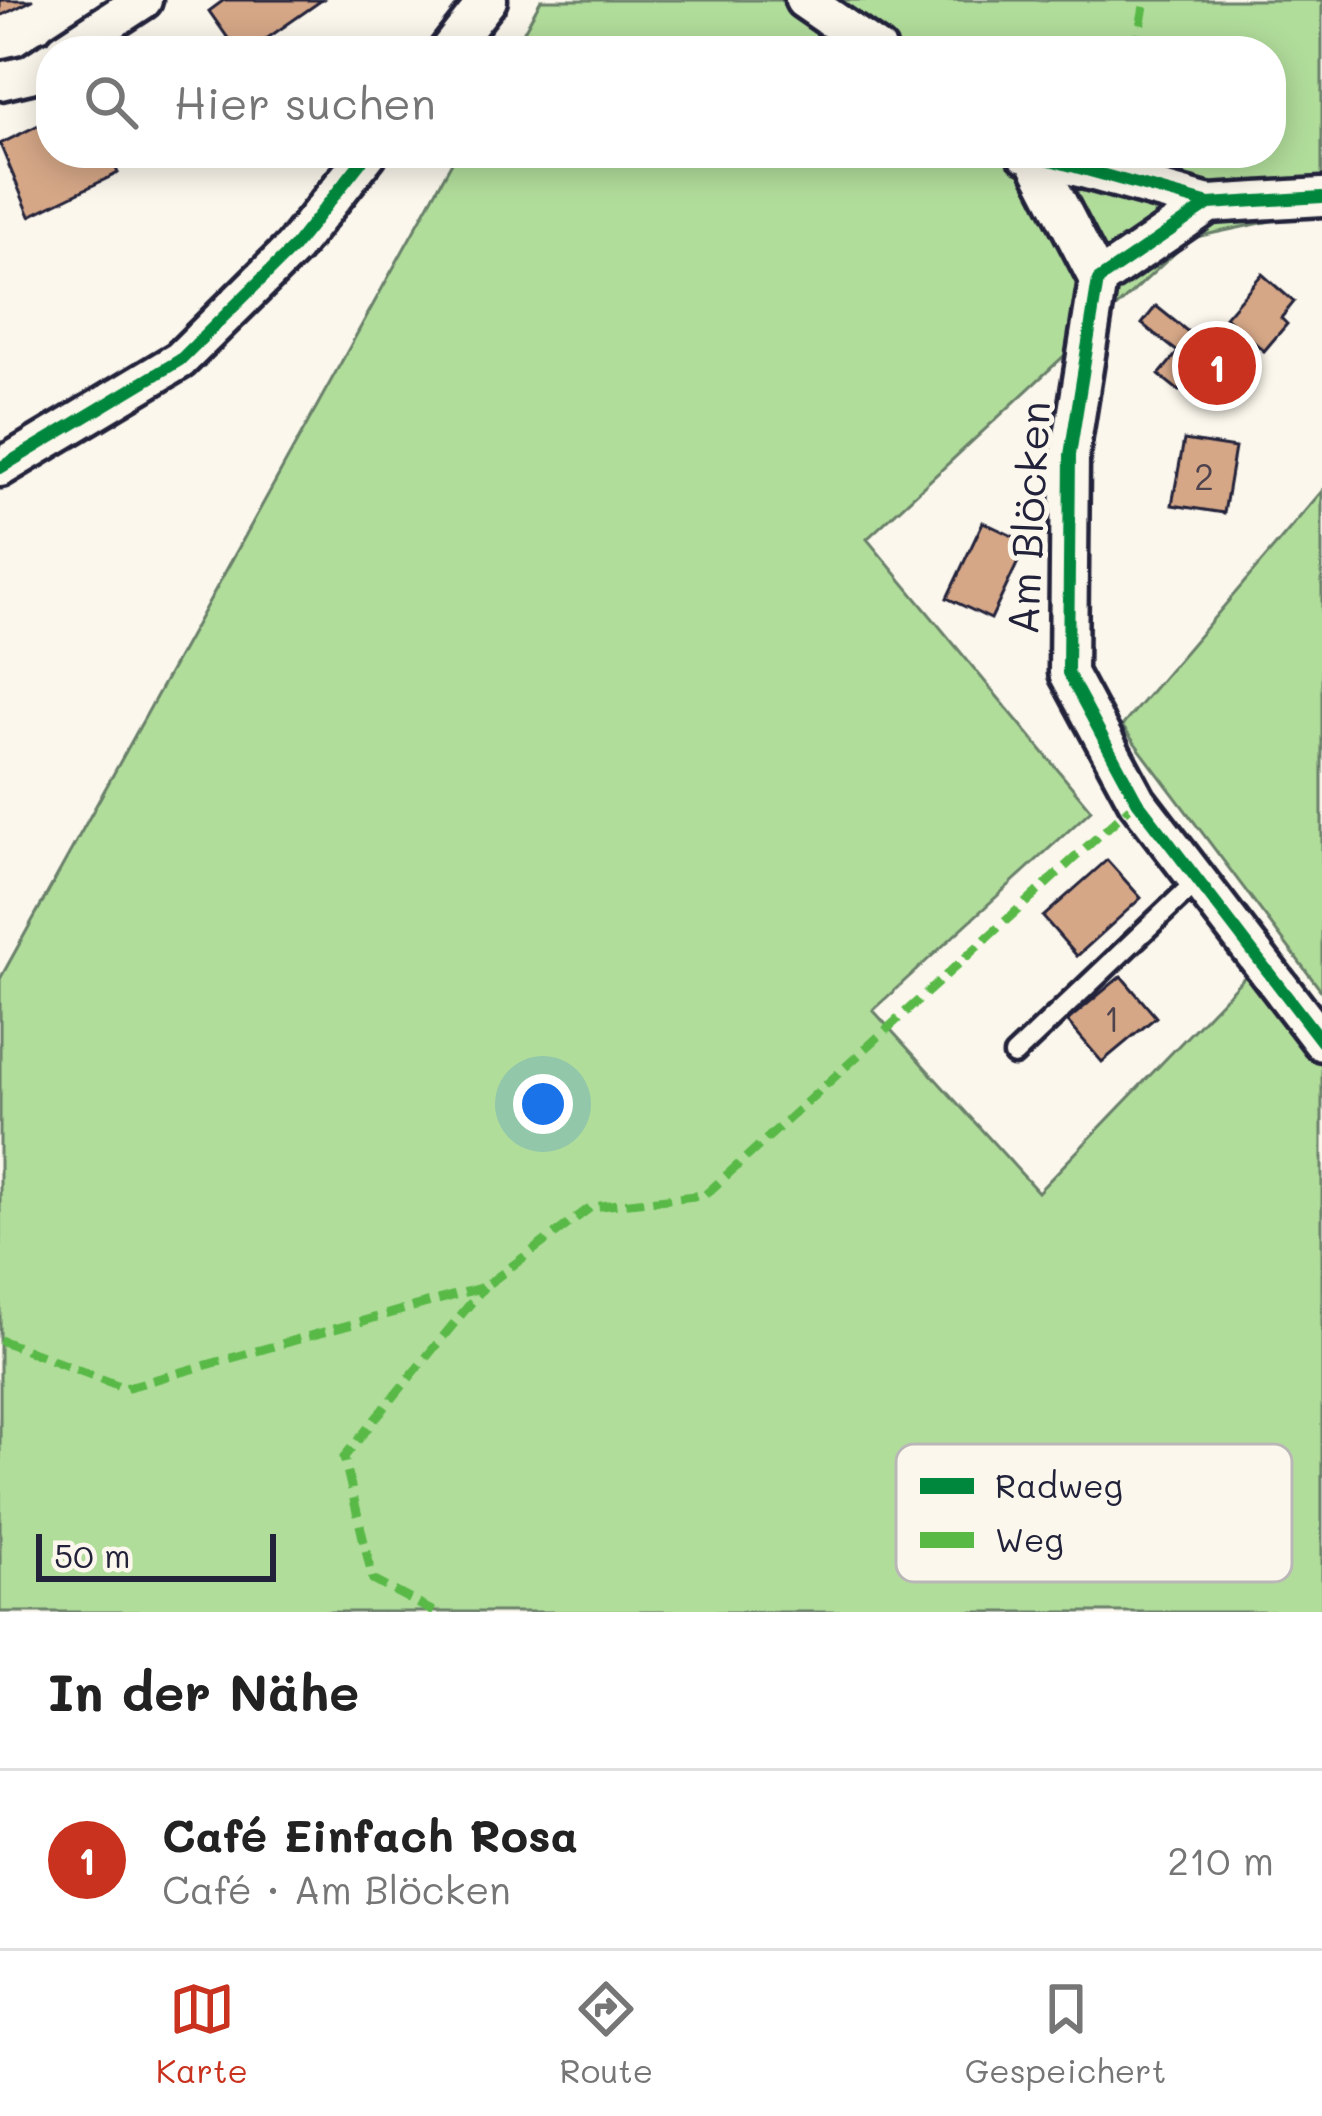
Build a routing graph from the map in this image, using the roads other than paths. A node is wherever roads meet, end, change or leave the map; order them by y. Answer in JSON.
{"nodes":[{"id":1,"x":143,"y":0,"type":"edge"},
{"id":2,"x":488,"y":0,"type":"edge"},
{"id":3,"x":804,"y":0,"type":"edge"},
{"id":4,"x":88,"y":36,"type":"edge"},
{"id":5,"x":460,"y":36,"type":"edge"},
{"id":6,"x":856,"y":36,"type":"edge"},
{"id":7,"x":36,"y":70,"type":"edge"},
{"id":8,"x":0,"y":81,"type":"edge"},
{"id":9,"x":356,"y":168,"type":"edge"},
{"id":10,"x":1036,"y":168,"type":"edge"},
{"id":11,"x":1072,"y":168,"type":"edge"},
{"id":12,"x":1322,"y":197,"type":"edge"},
{"id":13,"x":1209,"y":204,"type":"junction"},
{"id":14,"x":1097,"y":280,"type":"junction"},
{"id":15,"x":0,"y":468,"type":"edge"},
{"id":16,"x":1198,"y":880,"type":"junction"},
{"id":17,"x":1322,"y":1042,"type":"edge"},
{"id":18,"x":1014,"y":1055,"type":"dead end"}],
"edges":[{"from":1,"to":4,"type":"street"},
{"from":2,"to":5,"type":"street"},
{"from":3,"to":6,"type":"street"},
{"from":7,"to":8,"type":"street"},
{"from":9,"to":15,"type":"street"},
{"from":10,"to":14,"type":"street"},
{"from":11,"to":13,"type":"street"},
{"from":12,"to":13,"type":"street"},
{"from":13,"to":14,"type":"street"},
{"from":14,"to":16,"type":"street","name":"Am Blöcken"},
{"from":16,"to":17,"type":"street","name":"Am Blöcken"},
{"from":16,"to":18,"type":"lane"}]}
